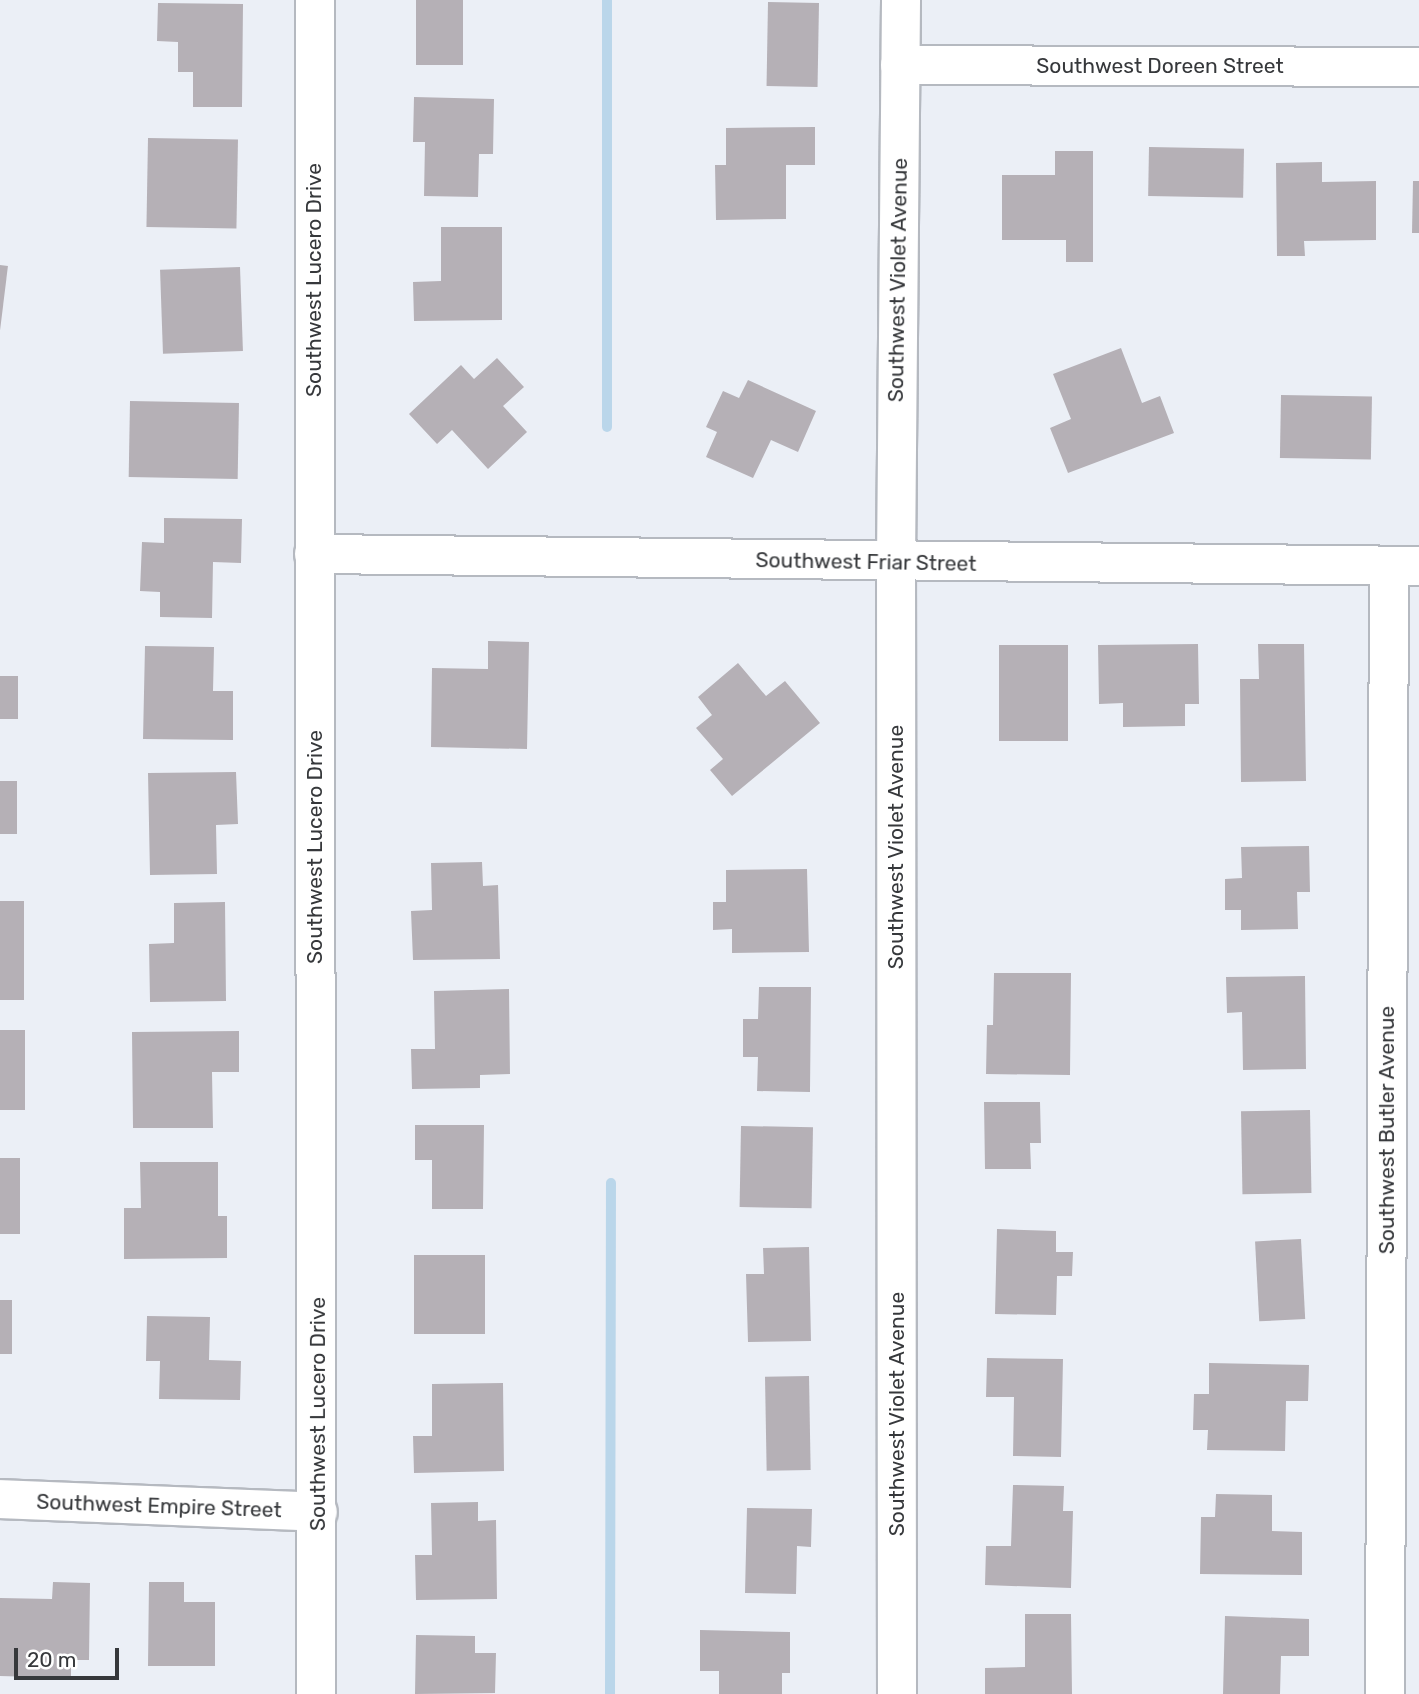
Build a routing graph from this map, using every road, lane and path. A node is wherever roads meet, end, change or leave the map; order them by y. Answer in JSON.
{"nodes":[{"id":1,"x":315,"y":0,"type":"edge"},
{"id":2,"x":901,"y":0,"type":"edge"},
{"id":3,"x":900,"y":65,"type":"junction"},
{"id":4,"x":1419,"y":67,"type":"edge"},
{"id":5,"x":314,"y":554,"type":"junction"},
{"id":6,"x":896,"y":563,"type":"junction"},
{"id":7,"x":1404,"y":566,"type":"edge"},
{"id":8,"x":0,"y":1499,"type":"edge"},
{"id":9,"x":318,"y":1511,"type":"junction"},
{"id":10,"x":316,"y":1694,"type":"edge"},
{"id":11,"x":897,"y":1694,"type":"edge"},
{"id":12,"x":1385,"y":1694,"type":"edge"}],
"edges":[{"from":1,"to":5,"type":"street","name":"Southwest Lucero Drive"},
{"from":2,"to":3,"type":"street","name":"Southwest Violet Avenue"},
{"from":3,"to":4,"type":"street","name":"Southwest Doreen Street"},
{"from":3,"to":6,"type":"street","name":"Southwest Violet Avenue"},
{"from":5,"to":6,"type":"street","name":"Southwest Friar Street"},
{"from":5,"to":9,"type":"street","name":"Southwest Lucero Drive"},
{"from":6,"to":7,"type":"street","name":"Southwest Friar Street"},
{"from":6,"to":11,"type":"street","name":"Southwest Violet Avenue"},
{"from":7,"to":12,"type":"street","name":"Southwest Butler Avenue"},
{"from":8,"to":9,"type":"street","name":"Southwest Empire Street"},
{"from":9,"to":10,"type":"street","name":"Southwest Lucero Drive"}]}
